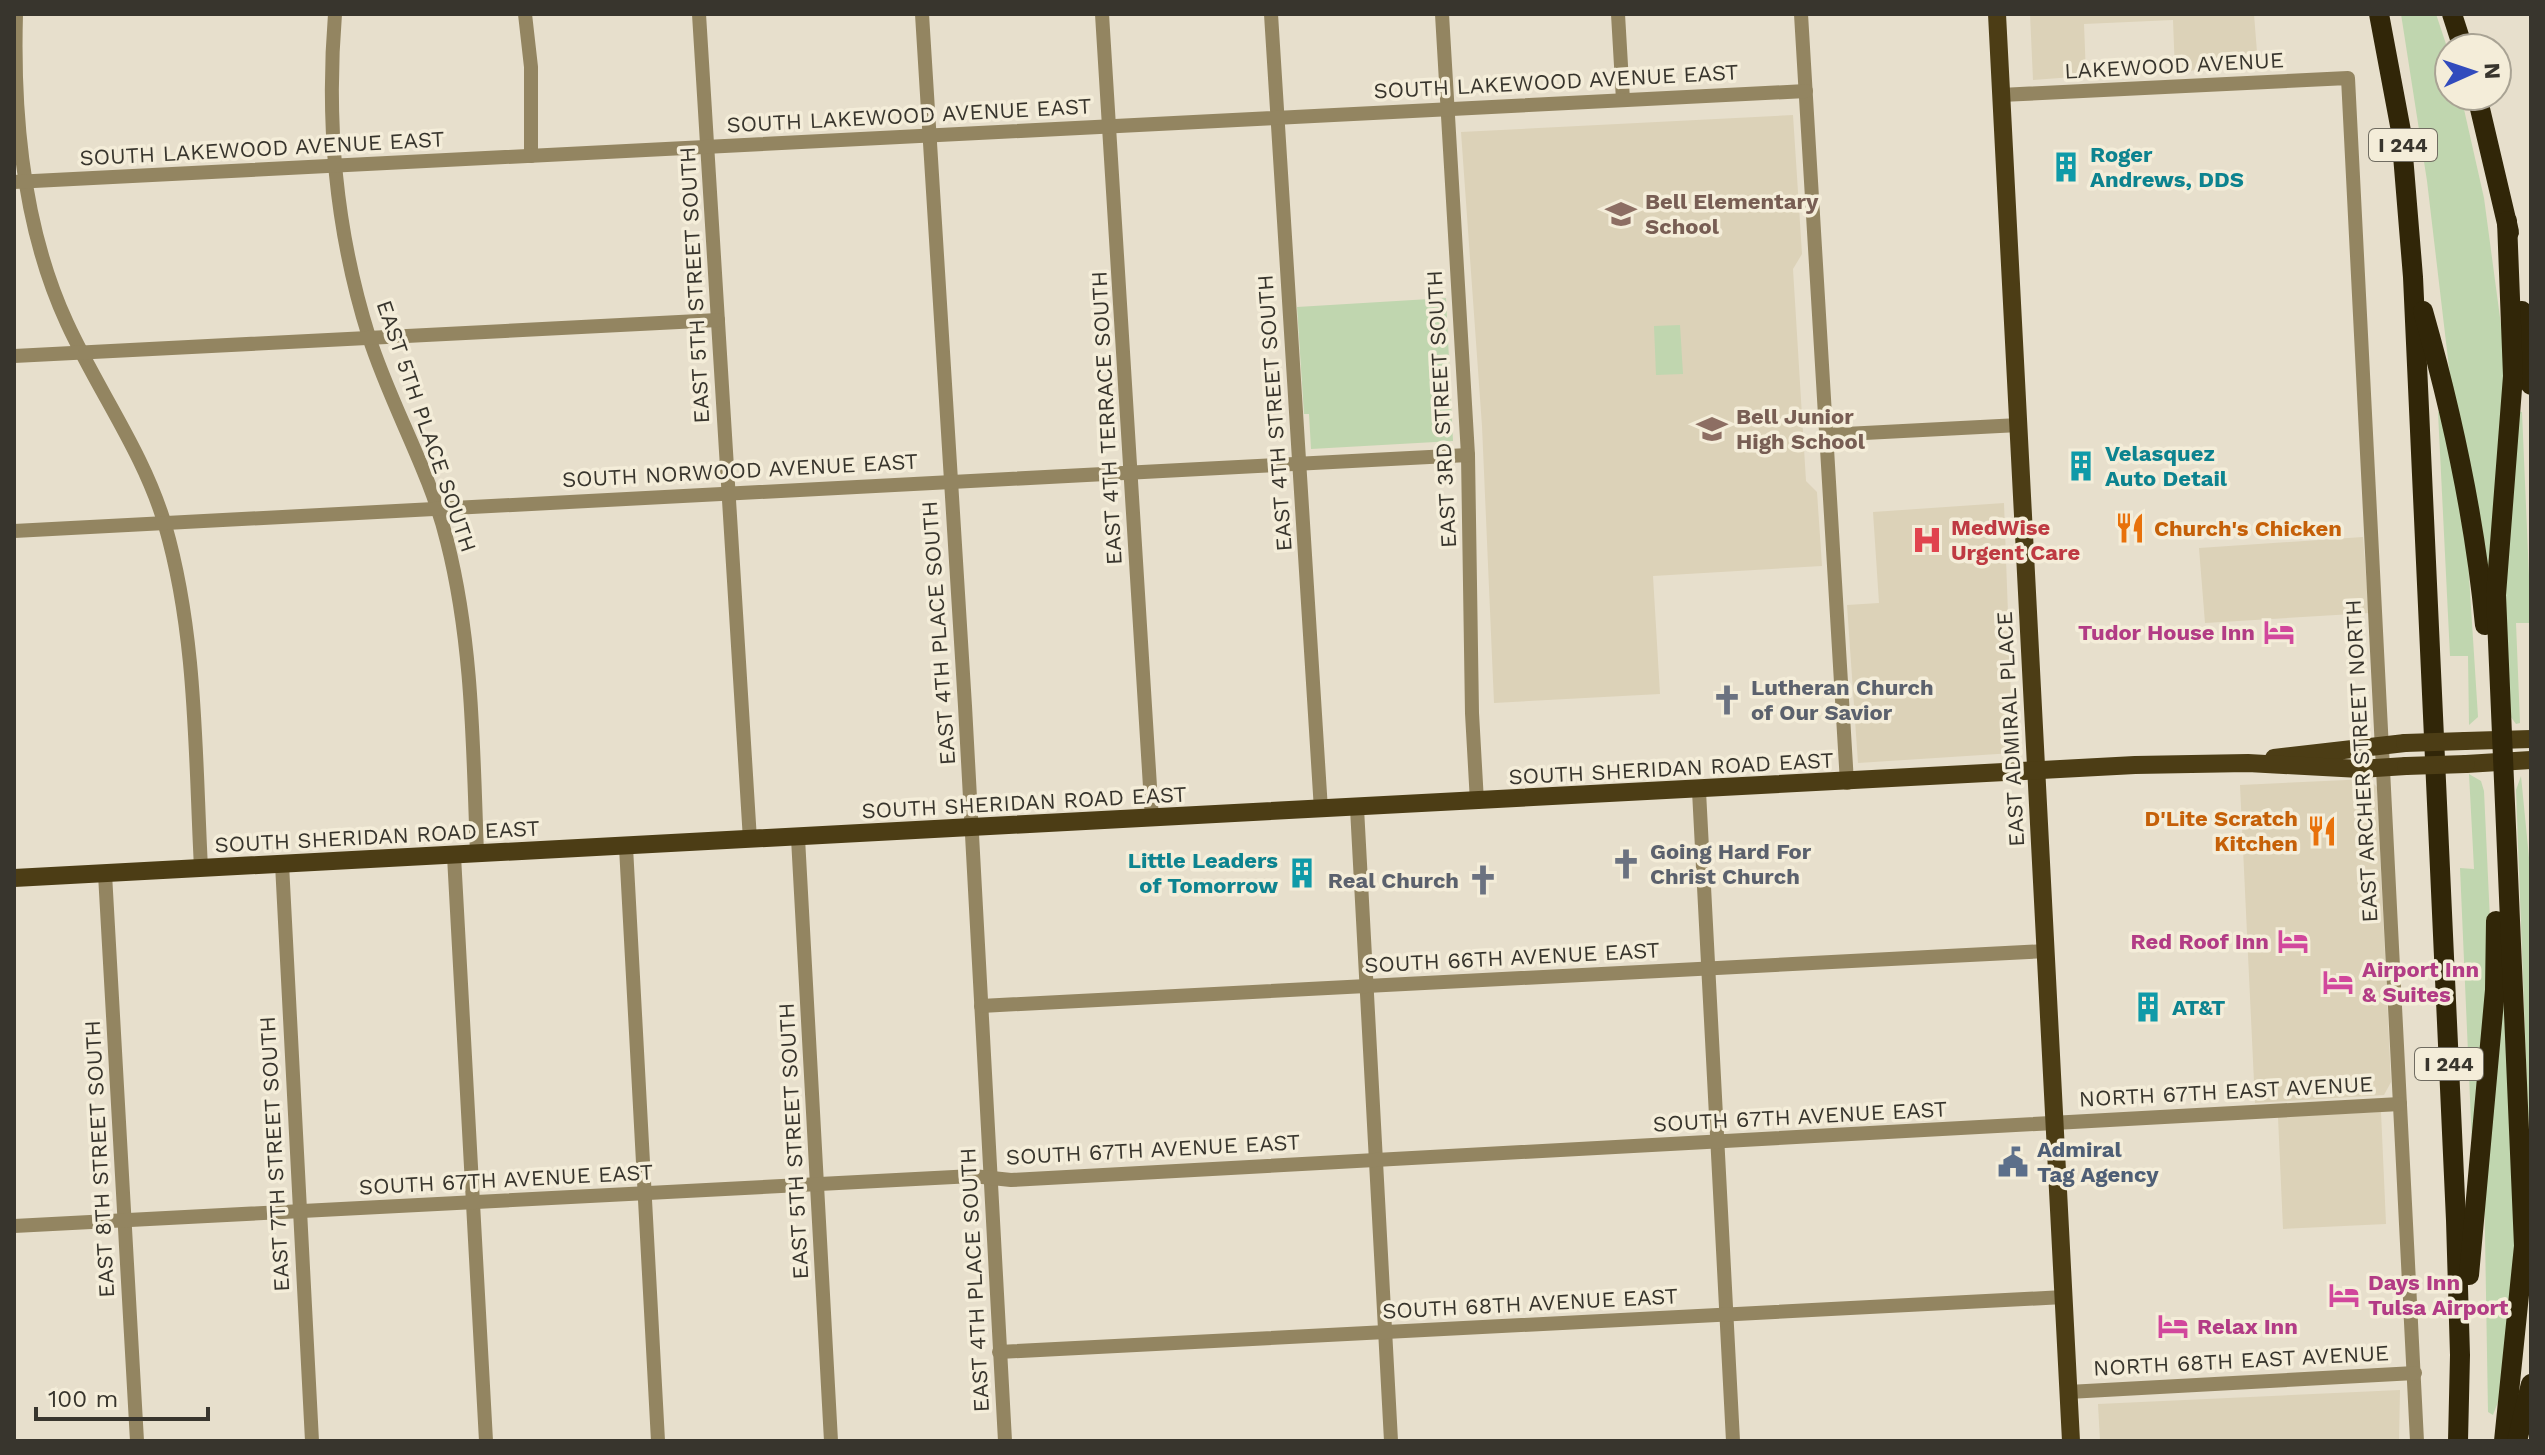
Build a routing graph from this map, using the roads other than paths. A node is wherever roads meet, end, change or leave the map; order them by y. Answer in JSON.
{"nodes":[{"id":1,"x":16,"y":14,"type":"edge"},
{"id":2,"x":335,"y":14,"type":"edge"},
{"id":3,"x":525,"y":14,"type":"edge"},
{"id":4,"x":699,"y":14,"type":"edge"},
{"id":5,"x":922,"y":14,"type":"edge"},
{"id":6,"x":1102,"y":14,"type":"edge"},
{"id":7,"x":1271,"y":14,"type":"edge"},
{"id":8,"x":1442,"y":14,"type":"edge"},
{"id":9,"x":1618,"y":14,"type":"edge"},
{"id":10,"x":1801,"y":14,"type":"edge"},
{"id":11,"x":1997,"y":14,"type":"edge"},
{"id":12,"x":2379,"y":14,"type":"edge"},
{"id":13,"x":2348,"y":78,"type":"joint"},
{"id":14,"x":1806,"y":91,"type":"junction"},
{"id":15,"x":2001,"y":95,"type":"junction"},
{"id":16,"x":1623,"y":100,"type":"junction"},
{"id":17,"x":1447,"y":109,"type":"junction"},
{"id":18,"x":2481,"y":112,"type":"edge"},
{"id":19,"x":1278,"y":117,"type":"junction"},
{"id":20,"x":1109,"y":126,"type":"junction"},
{"id":21,"x":929,"y":134,"type":"junction"},
{"id":22,"x":707,"y":147,"type":"junction"},
{"id":23,"x":531,"y":156,"type":"junction"},
{"id":24,"x":334,"y":166,"type":"junction"},
{"id":25,"x":20,"y":182,"type":"edge"},
{"id":26,"x":2507,"y":221,"type":"junction"},
{"id":27,"x":2413,"y":277,"type":"junction"},
{"id":28,"x":718,"y":320,"type":"junction"},
{"id":29,"x":370,"y":338,"type":"junction"},
{"id":30,"x":81,"y":352,"type":"junction"},
{"id":31,"x":14,"y":356,"type":"edge"},
{"id":32,"x":2531,"y":385,"type":"edge"},
{"id":33,"x":2019,"y":425,"type":"junction"},
{"id":34,"x":1826,"y":435,"type":"junction"},
{"id":35,"x":1468,"y":455,"type":"junction"},
{"id":36,"x":1299,"y":464,"type":"junction"},
{"id":37,"x":1131,"y":473,"type":"junction"},
{"id":38,"x":950,"y":481,"type":"junction"},
{"id":39,"x":728,"y":493,"type":"junction"},
{"id":40,"x":436,"y":508,"type":"junction"},
{"id":41,"x":164,"y":522,"type":"junction"},
{"id":42,"x":14,"y":531,"type":"edge"},
{"id":43,"x":2530,"y":739,"type":"edge"},
{"id":44,"x":2496,"y":740,"type":"junction"},
{"id":45,"x":2382,"y":745,"type":"junction"},
{"id":46,"x":2531,"y":760,"type":"edge"},
{"id":47,"x":2497,"y":762,"type":"junction"},
{"id":48,"x":2248,"y":763,"type":"junction"},
{"id":49,"x":2383,"y":768,"type":"junction"},
{"id":50,"x":2036,"y":771,"type":"junction"},
{"id":51,"x":1847,"y":783,"type":"junction"},
{"id":52,"x":1699,"y":791,"type":"junction"},
{"id":53,"x":1477,"y":802,"type":"junction"},
{"id":54,"x":1357,"y":808,"type":"junction"},
{"id":55,"x":1321,"y":810,"type":"junction"},
{"id":56,"x":1152,"y":819,"type":"junction"},
{"id":57,"x":971,"y":828,"type":"junction"},
{"id":58,"x":798,"y":838,"type":"junction"},
{"id":59,"x":750,"y":840,"type":"junction"},
{"id":60,"x":626,"y":847,"type":"junction"},
{"id":61,"x":477,"y":854,"type":"junction"},
{"id":62,"x":454,"y":856,"type":"junction"},
{"id":63,"x":282,"y":864,"type":"junction"},
{"id":64,"x":201,"y":868,"type":"junction"},
{"id":65,"x":105,"y":874,"type":"junction"},
{"id":66,"x":14,"y":878,"type":"edge"},
{"id":67,"x":2046,"y":951,"type":"junction"},
{"id":68,"x":1708,"y":969,"type":"junction"},
{"id":69,"x":1366,"y":987,"type":"junction"},
{"id":70,"x":981,"y":1006,"type":"junction"},
{"id":71,"x":2400,"y":1104,"type":"junction"},
{"id":72,"x":2055,"y":1123,"type":"junction"},
{"id":73,"x":1717,"y":1143,"type":"junction"},
{"id":74,"x":1376,"y":1160,"type":"junction"},
{"id":75,"x":991,"y":1178,"type":"junction"},
{"id":76,"x":818,"y":1184,"type":"junction"},
{"id":77,"x":644,"y":1194,"type":"junction"},
{"id":78,"x":473,"y":1201,"type":"junction"},
{"id":79,"x":300,"y":1212,"type":"junction"},
{"id":80,"x":125,"y":1221,"type":"junction"},
{"id":81,"x":14,"y":1226,"type":"edge"},
{"id":82,"x":2064,"y":1297,"type":"junction"},
{"id":83,"x":1727,"y":1315,"type":"junction"},
{"id":84,"x":1385,"y":1333,"type":"junction"},
{"id":85,"x":999,"y":1352,"type":"junction"},
{"id":86,"x":2460,"y":1355,"type":"junction"},
{"id":87,"x":2415,"y":1373,"type":"junction"},
{"id":88,"x":2531,"y":1384,"type":"edge"},
{"id":89,"x":2068,"y":1392,"type":"junction"},
{"id":90,"x":137,"y":1441,"type":"edge"},
{"id":91,"x":312,"y":1441,"type":"edge"},
{"id":92,"x":486,"y":1441,"type":"edge"},
{"id":93,"x":658,"y":1441,"type":"edge"},
{"id":94,"x":831,"y":1441,"type":"edge"},
{"id":95,"x":1005,"y":1441,"type":"edge"},
{"id":96,"x":1391,"y":1441,"type":"edge"},
{"id":97,"x":1733,"y":1441,"type":"edge"},
{"id":98,"x":2071,"y":1441,"type":"edge"},
{"id":99,"x":2417,"y":1441,"type":"edge"},
{"id":100,"x":2458,"y":1441,"type":"edge"},
{"id":101,"x":2504,"y":1441,"type":"edge"},
{"id":102,"x":2517,"y":1441,"type":"edge"}],
"edges":[{"from":1,"to":25,"type":"street"},
{"from":2,"to":24,"type":"street","name":"EAST 5TH PLACE SOUTH"},
{"from":3,"to":23,"type":"street"},
{"from":4,"to":22,"type":"street","name":"EAST 5TH STREET SOUTH"},
{"from":5,"to":21,"type":"street","name":"EAST 4TH PLACE SOUTH"},
{"from":6,"to":20,"type":"street","name":"EAST 4TH TERRACE SOUTH"},
{"from":7,"to":19,"type":"street","name":"EAST 4TH STREET SOUTH"},
{"from":8,"to":17,"type":"street","name":"EAST 3RD STREET SOUTH"},
{"from":9,"to":16,"type":"street"},
{"from":10,"to":14,"type":"street"},
{"from":11,"to":15,"type":"main road","name":"EAST ADMIRAL PLACE"},
{"from":12,"to":27,"type":"highway","number":"I 244"},
{"from":13,"to":15,"type":"street","name":"LAKEWOOD AVENUE"},
{"from":13,"to":45,"type":"street","name":"EAST ARCHER STREET NORTH"},
{"from":14,"to":16,"type":"street","name":"SOUTH LAKEWOOD AVENUE EAST"},
{"from":14,"to":34,"type":"street"},
{"from":15,"to":33,"type":"main road","name":"EAST ADMIRAL PLACE"},
{"from":16,"to":17,"type":"street","name":"SOUTH LAKEWOOD AVENUE EAST"},
{"from":17,"to":19,"type":"street","name":"SOUTH LAKEWOOD AVENUE EAST"},
{"from":17,"to":35,"type":"street","name":"EAST 3RD STREET SOUTH"},
{"from":18,"to":26,"type":"highway"},
{"from":19,"to":20,"type":"street","name":"SOUTH LAKEWOOD AVENUE EAST"},
{"from":19,"to":36,"type":"street","name":"EAST 4TH STREET SOUTH"},
{"from":20,"to":21,"type":"street","name":"SOUTH LAKEWOOD AVENUE EAST"},
{"from":20,"to":37,"type":"street","name":"EAST 4TH TERRACE SOUTH"},
{"from":21,"to":22,"type":"street","name":"SOUTH LAKEWOOD AVENUE EAST"},
{"from":21,"to":38,"type":"street","name":"EAST 4TH PLACE SOUTH"},
{"from":22,"to":23,"type":"street","name":"SOUTH LAKEWOOD AVENUE EAST"},
{"from":22,"to":28,"type":"street","name":"EAST 5TH STREET SOUTH"},
{"from":23,"to":24,"type":"street","name":"SOUTH LAKEWOOD AVENUE EAST"},
{"from":24,"to":25,"type":"street","name":"SOUTH LAKEWOOD AVENUE EAST"},
{"from":24,"to":29,"type":"street","name":"EAST 5TH PLACE SOUTH"},
{"from":25,"to":30,"type":"street"},
{"from":26,"to":32,"type":"highway"},
{"from":26,"to":44,"type":"highway"},
{"from":27,"to":44,"type":"highway"},
{"from":27,"to":86,"type":"highway","number":"I 244"},
{"from":28,"to":29,"type":"street"},
{"from":28,"to":39,"type":"street","name":"EAST 5TH STREET SOUTH"},
{"from":29,"to":30,"type":"street"},
{"from":29,"to":40,"type":"street","name":"EAST 5TH PLACE SOUTH"},
{"from":30,"to":31,"type":"street"},
{"from":30,"to":41,"type":"street"},
{"from":33,"to":34,"type":"street"},
{"from":33,"to":50,"type":"main road","name":"EAST ADMIRAL PLACE"},
{"from":34,"to":51,"type":"street"},
{"from":35,"to":36,"type":"street","name":"SOUTH NORWOOD AVENUE EAST"},
{"from":35,"to":53,"type":"street","name":"EAST 3RD STREET SOUTH"},
{"from":36,"to":37,"type":"street","name":"SOUTH NORWOOD AVENUE EAST"},
{"from":36,"to":55,"type":"street","name":"EAST 4TH STREET SOUTH"},
{"from":37,"to":38,"type":"street","name":"SOUTH NORWOOD AVENUE EAST"},
{"from":37,"to":56,"type":"street","name":"EAST 4TH TERRACE SOUTH"},
{"from":38,"to":39,"type":"street","name":"SOUTH NORWOOD AVENUE EAST"},
{"from":38,"to":57,"type":"street","name":"EAST 4TH PLACE SOUTH"},
{"from":39,"to":40,"type":"street","name":"SOUTH NORWOOD AVENUE EAST"},
{"from":39,"to":59,"type":"street","name":"EAST 5TH STREET SOUTH"},
{"from":40,"to":41,"type":"street","name":"SOUTH NORWOOD AVENUE EAST"},
{"from":40,"to":61,"type":"street","name":"EAST 5TH PLACE SOUTH"},
{"from":41,"to":42,"type":"street","name":"SOUTH NORWOOD AVENUE EAST"},
{"from":41,"to":64,"type":"street"},
{"from":43,"to":44,"type":"main road"},
{"from":44,"to":45,"type":"main road","bridge":true},
{"from":44,"to":47,"type":"highway"},
{"from":45,"to":48,"type":"main road"},
{"from":45,"to":49,"type":"street","name":"EAST ARCHER STREET NORTH"},
{"from":46,"to":47,"type":"main road"},
{"from":47,"to":49,"type":"main road","bridge":true},
{"from":47,"to":86,"type":"highway"},
{"from":47,"to":101,"type":"highway"},
{"from":48,"to":49,"type":"main road"},
{"from":48,"to":50,"type":"main road","name":"SOUTH SHERIDAN ROAD EAST"},
{"from":49,"to":71,"type":"street","name":"EAST ARCHER STREET NORTH"},
{"from":50,"to":51,"type":"main road","name":"SOUTH SHERIDAN ROAD EAST"},
{"from":50,"to":67,"type":"main road","name":"EAST ADMIRAL PLACE"},
{"from":51,"to":52,"type":"main road","name":"SOUTH SHERIDAN ROAD EAST"},
{"from":52,"to":53,"type":"main road","name":"SOUTH SHERIDAN ROAD EAST"},
{"from":52,"to":68,"type":"street"},
{"from":53,"to":54,"type":"main road","name":"SOUTH SHERIDAN ROAD EAST"},
{"from":54,"to":55,"type":"main road","name":"SOUTH SHERIDAN ROAD EAST"},
{"from":54,"to":69,"type":"street"},
{"from":55,"to":56,"type":"main road","name":"SOUTH SHERIDAN ROAD EAST"},
{"from":56,"to":57,"type":"main road","name":"SOUTH SHERIDAN ROAD EAST"},
{"from":57,"to":58,"type":"main road","name":"SOUTH SHERIDAN ROAD EAST"},
{"from":57,"to":70,"type":"street","name":"EAST 4TH PLACE SOUTH"},
{"from":58,"to":59,"type":"main road","name":"SOUTH SHERIDAN ROAD EAST"},
{"from":58,"to":76,"type":"street","name":"EAST 5TH STREET SOUTH"},
{"from":59,"to":60,"type":"main road","name":"SOUTH SHERIDAN ROAD EAST"},
{"from":60,"to":61,"type":"main road","name":"SOUTH SHERIDAN ROAD EAST"},
{"from":60,"to":77,"type":"street"},
{"from":61,"to":62,"type":"main road","name":"SOUTH SHERIDAN ROAD EAST"},
{"from":62,"to":63,"type":"main road","name":"SOUTH SHERIDAN ROAD EAST"},
{"from":62,"to":78,"type":"street"},
{"from":63,"to":64,"type":"main road","name":"SOUTH SHERIDAN ROAD EAST"},
{"from":63,"to":79,"type":"street","name":"EAST 7TH STREET SOUTH"},
{"from":64,"to":65,"type":"main road","name":"SOUTH SHERIDAN ROAD EAST"},
{"from":65,"to":66,"type":"main road","name":"SOUTH SHERIDAN ROAD EAST"},
{"from":65,"to":80,"type":"street","name":"EAST 8TH STREET SOUTH"},
{"from":67,"to":68,"type":"street","name":"SOUTH 66TH AVENUE EAST"},
{"from":67,"to":72,"type":"main road","name":"EAST ADMIRAL PLACE"},
{"from":68,"to":69,"type":"street","name":"SOUTH 66TH AVENUE EAST"},
{"from":68,"to":73,"type":"street"},
{"from":69,"to":70,"type":"street","name":"SOUTH 66TH AVENUE EAST"},
{"from":69,"to":74,"type":"street"},
{"from":70,"to":75,"type":"street","name":"EAST 4TH PLACE SOUTH"},
{"from":71,"to":72,"type":"street","name":"NORTH 67TH EAST AVENUE"},
{"from":71,"to":87,"type":"street","name":"EAST ARCHER STREET NORTH"},
{"from":72,"to":73,"type":"street","name":"SOUTH 67TH AVENUE EAST"},
{"from":72,"to":82,"type":"main road","name":"EAST ADMIRAL PLACE"},
{"from":73,"to":74,"type":"street","name":"SOUTH 67TH AVENUE EAST"},
{"from":73,"to":83,"type":"street"},
{"from":74,"to":75,"type":"street","name":"SOUTH 67TH AVENUE EAST"},
{"from":74,"to":84,"type":"street"},
{"from":75,"to":76,"type":"street","name":"SOUTH 67TH AVENUE EAST"},
{"from":75,"to":85,"type":"street","name":"EAST 4TH PLACE SOUTH"},
{"from":76,"to":77,"type":"street","name":"SOUTH 67TH AVENUE EAST"},
{"from":76,"to":94,"type":"street","name":"EAST 5TH STREET SOUTH"},
{"from":77,"to":78,"type":"street","name":"SOUTH 67TH AVENUE EAST"},
{"from":77,"to":93,"type":"street"},
{"from":78,"to":79,"type":"street","name":"SOUTH 67TH AVENUE EAST"},
{"from":78,"to":92,"type":"street"},
{"from":79,"to":80,"type":"street","name":"SOUTH 67TH AVENUE EAST"},
{"from":79,"to":91,"type":"street","name":"EAST 7TH STREET SOUTH"},
{"from":80,"to":81,"type":"street","name":"SOUTH 67TH AVENUE EAST"},
{"from":80,"to":90,"type":"street","name":"EAST 8TH STREET SOUTH"},
{"from":82,"to":83,"type":"street","name":"SOUTH 68TH AVENUE EAST"},
{"from":82,"to":89,"type":"main road","name":"EAST ADMIRAL PLACE"},
{"from":83,"to":84,"type":"street","name":"SOUTH 68TH AVENUE EAST"},
{"from":83,"to":97,"type":"street"},
{"from":84,"to":85,"type":"street","name":"SOUTH 68TH AVENUE EAST"},
{"from":84,"to":96,"type":"street"},
{"from":85,"to":95,"type":"street","name":"EAST 4TH PLACE SOUTH"},
{"from":86,"to":100,"type":"highway","number":"I 244"},
{"from":87,"to":89,"type":"street","name":"NORTH 68TH EAST AVENUE"},
{"from":87,"to":99,"type":"street","name":"EAST ARCHER STREET NORTH"},
{"from":88,"to":102,"type":"highway"},
{"from":89,"to":98,"type":"main road","name":"EAST ADMIRAL PLACE"}]}
